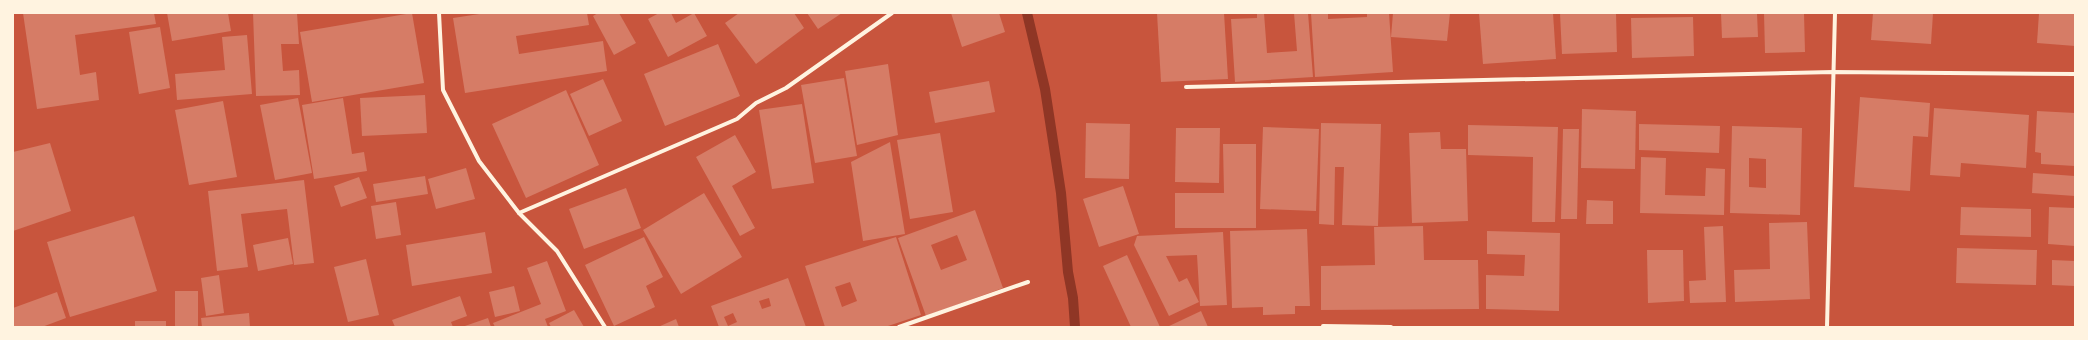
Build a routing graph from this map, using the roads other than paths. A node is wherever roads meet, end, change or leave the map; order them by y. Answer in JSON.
{"nodes":[{"id":1,"x":439,"y":13,"type":"edge"},
{"id":2,"x":892,"y":13,"type":"edge"},
{"id":3,"x":1835,"y":13,"type":"edge"},
{"id":4,"x":1833,"y":72,"type":"junction"},
{"id":5,"x":2075,"y":74,"type":"edge"},
{"id":6,"x":1186,"y":87,"type":"dead end"},
{"id":7,"x":519,"y":213,"type":"junction"},
{"id":8,"x":1028,"y":282,"type":"dead end"},
{"id":9,"x":1323,"y":326,"type":"dead end"},
{"id":10,"x":605,"y":327,"type":"edge"},
{"id":11,"x":899,"y":327,"type":"edge"},
{"id":12,"x":1391,"y":327,"type":"edge"},
{"id":13,"x":1827,"y":327,"type":"edge"}],
"edges":[{"from":1,"to":7,"type":"street"},
{"from":2,"to":7,"type":"street"},
{"from":3,"to":4,"type":"street"},
{"from":4,"to":5,"type":"street"},
{"from":4,"to":6,"type":"street"},
{"from":4,"to":13,"type":"street"},
{"from":7,"to":10,"type":"street"},
{"from":8,"to":11,"type":"street"},
{"from":9,"to":12,"type":"street"}]}
